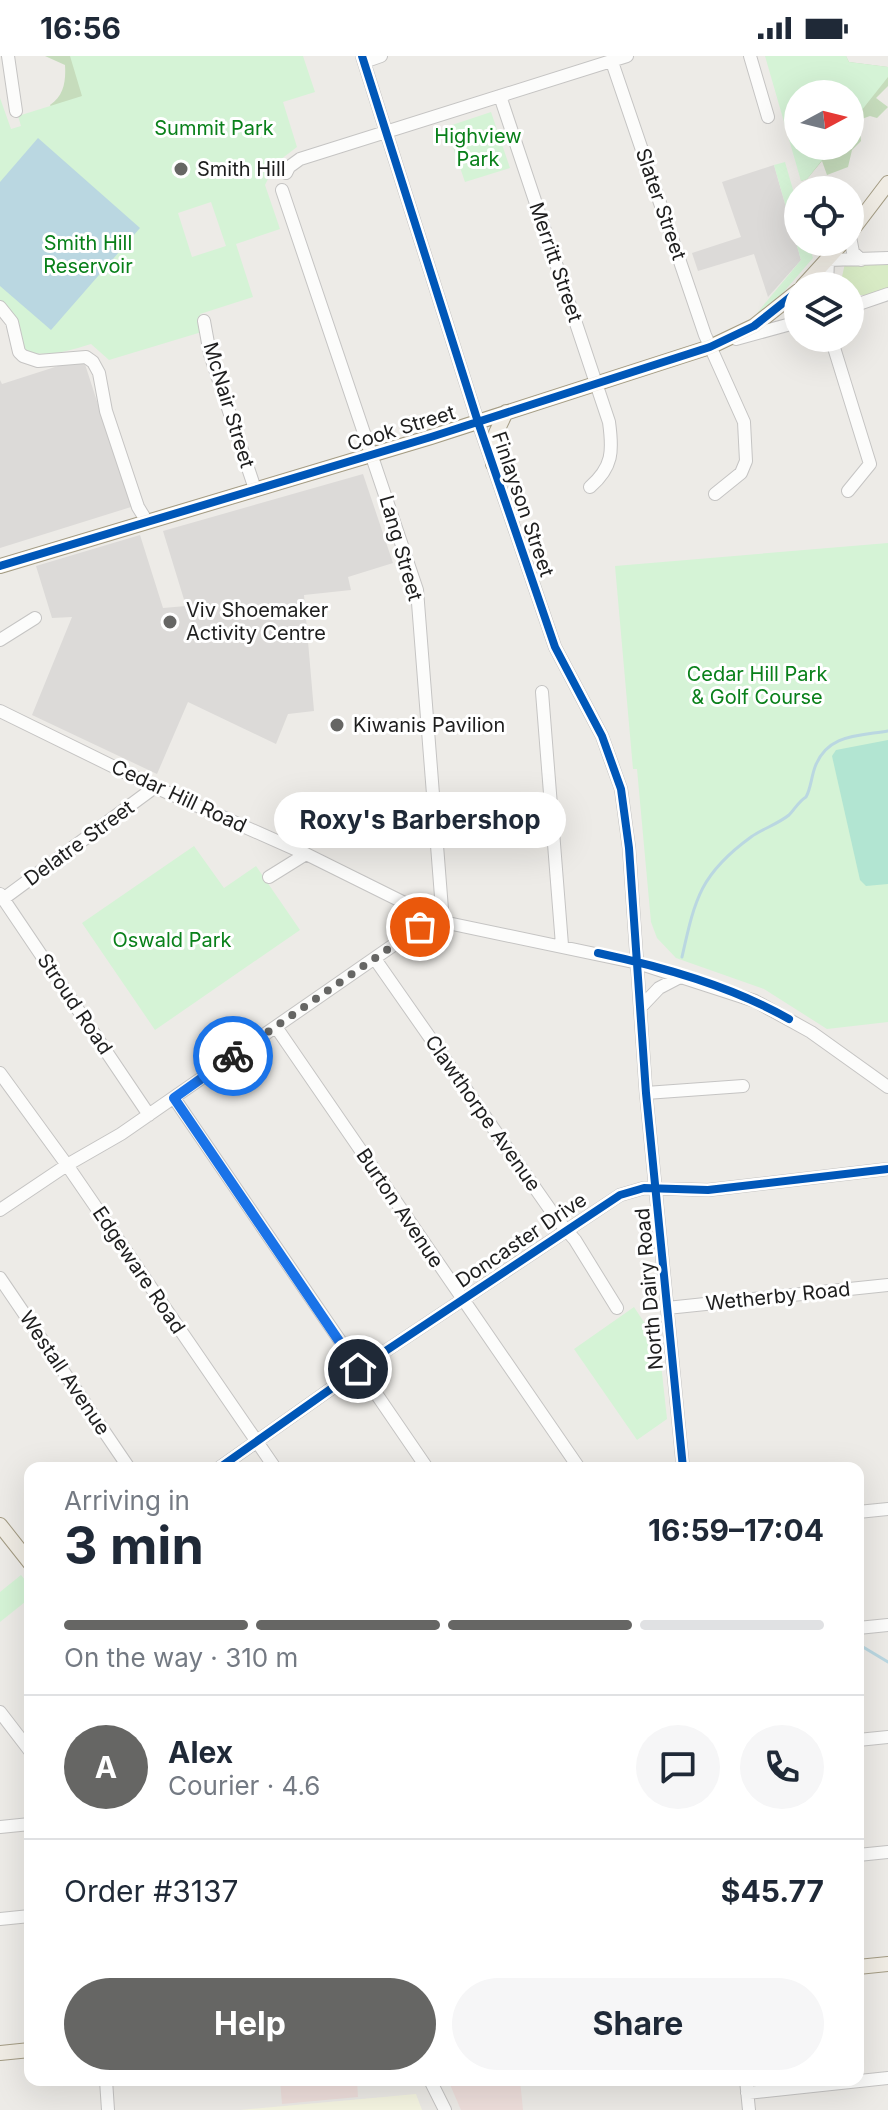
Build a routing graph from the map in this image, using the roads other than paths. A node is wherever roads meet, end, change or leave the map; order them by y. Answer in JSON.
{"nodes":[{"id":1,"x":8,"y":56,"type":"edge"},
{"id":2,"x":381,"y":56,"type":"edge"},
{"id":3,"x":627,"y":56,"type":"edge"},
{"id":4,"x":750,"y":56,"type":"edge"},
{"id":5,"x":363,"y":59,"type":"edge"},
{"id":6,"x":612,"y":62,"type":"junction"},
{"id":7,"x":500,"y":96,"type":"junction"},
{"id":8,"x":16,"y":111,"type":"dead end"},
{"id":9,"x":768,"y":117,"type":"dead end"},
{"id":10,"x":387,"y":133,"type":"junction"},
{"id":11,"x":286,"y":173,"type":"dead end"},
{"id":12,"x":888,"y":183,"type":"edge"},
{"id":13,"x":282,"y":190,"type":"dead end"},
{"id":14,"x":864,"y":216,"type":"edge"},
{"id":15,"x":831,"y":256,"type":"edge"},
{"id":16,"x":857,"y":256,"type":"edge"},
{"id":17,"x":888,"y":258,"type":"edge"},
{"id":18,"x":828,"y":260,"type":"junction"},
{"id":19,"x":861,"y":260,"type":"junction"},
{"id":20,"x":816,"y":272,"type":"edge"},
{"id":21,"x":828,"y":272,"type":"edge"},
{"id":22,"x":888,"y":294,"type":"edge"},
{"id":23,"x":864,"y":301,"type":"edge"},
{"id":24,"x":784,"y":302,"type":"edge"},
{"id":25,"x":0,"y":307,"type":"edge"},
{"id":26,"x":204,"y":321,"type":"dead end"},
{"id":27,"x":784,"y":326,"type":"edge"},
{"id":28,"x":710,"y":347,"type":"junction"},
{"id":29,"x":835,"y":352,"type":"edge"},
{"id":30,"x":597,"y":383,"type":"junction"},
{"id":31,"x":506,"y":412,"type":"junction"},
{"id":32,"x":478,"y":422,"type":"junction"},
{"id":33,"x":371,"y":455,"type":"junction"},
{"id":34,"x":493,"y":464,"type":"junction"},
{"id":35,"x":590,"y":487,"type":"dead end"},
{"id":36,"x":255,"y":489,"type":"junction"},
{"id":37,"x":848,"y":491,"type":"dead end"},
{"id":38,"x":715,"y":494,"type":"dead end"},
{"id":39,"x":146,"y":520,"type":"junction"},
{"id":40,"x":0,"y":566,"type":"edge"},
{"id":41,"x":35,"y":618,"type":"dead end"},
{"id":42,"x":0,"y":640,"type":"edge"},
{"id":43,"x":542,"y":692,"type":"dead end"},
{"id":44,"x":0,"y":711,"type":"edge"},
{"id":45,"x":155,"y":787,"type":"junction"},
{"id":46,"x":306,"y":854,"type":"junction"},
{"id":47,"x":269,"y":877,"type":"dead end"},
{"id":48,"x":2,"y":897,"type":"edge"},
{"id":49,"x":439,"y":919,"type":"junction"},
{"id":50,"x":562,"y":945,"type":"junction"},
{"id":51,"x":375,"y":959,"type":"junction"},
{"id":52,"x":638,"y":963,"type":"junction"},
{"id":53,"x":682,"y":976,"type":"junction"},
{"id":54,"x":640,"y":1008,"type":"junction"},
{"id":55,"x":276,"y":1027,"type":"junction"},
{"id":56,"x":0,"y":1073,"type":"edge"},
{"id":57,"x":743,"y":1086,"type":"dead end"},
{"id":58,"x":888,"y":1087,"type":"edge"},
{"id":59,"x":646,"y":1093,"type":"junction"},
{"id":60,"x":174,"y":1098,"type":"junction"},
{"id":61,"x":149,"y":1115,"type":"junction"},
{"id":62,"x":67,"y":1165,"type":"junction"},
{"id":63,"x":888,"y":1169,"type":"edge"},
{"id":64,"x":655,"y":1187,"type":"junction"},
{"id":65,"x":0,"y":1210,"type":"edge"},
{"id":66,"x":566,"y":1229,"type":"junction"},
{"id":67,"x":0,"y":1278,"type":"edge"},
{"id":68,"x":888,"y":1285,"type":"edge"},
{"id":69,"x":463,"y":1299,"type":"junction"},
{"id":70,"x":617,"y":1308,"type":"dead end"},
{"id":71,"x":667,"y":1308,"type":"junction"},
{"id":72,"x":358,"y":1369,"type":"junction"},
{"id":73,"x":257,"y":1441,"type":"junction"},
{"id":74,"x":125,"y":1462,"type":"edge"},
{"id":75,"x":227,"y":1462,"type":"edge"},
{"id":76,"x":271,"y":1462,"type":"edge"},
{"id":77,"x":423,"y":1462,"type":"edge"},
{"id":78,"x":575,"y":1462,"type":"edge"},
{"id":79,"x":682,"y":1462,"type":"edge"},
{"id":80,"x":888,"y":1509,"type":"edge"},
{"id":81,"x":864,"y":1511,"type":"edge"},
{"id":82,"x":0,"y":1525,"type":"edge"},
{"id":83,"x":24,"y":1555,"type":"edge"},
{"id":84,"x":888,"y":1625,"type":"edge"},
{"id":85,"x":864,"y":1627,"type":"edge"},
{"id":86,"x":0,"y":1712,"type":"edge"},
{"id":87,"x":888,"y":1737,"type":"edge"},
{"id":88,"x":864,"y":1739,"type":"edge"},
{"id":89,"x":24,"y":1743,"type":"edge"},
{"id":90,"x":24,"y":1825,"type":"edge"},
{"id":91,"x":0,"y":1827,"type":"edge"},
{"id":92,"x":888,"y":1852,"type":"edge"},
{"id":93,"x":864,"y":1854,"type":"edge"},
{"id":94,"x":24,"y":1917,"type":"edge"},
{"id":95,"x":0,"y":1919,"type":"edge"},
{"id":96,"x":888,"y":1964,"type":"edge"},
{"id":97,"x":864,"y":1966,"type":"edge"},
{"id":98,"x":24,"y":2051,"type":"edge"},
{"id":99,"x":0,"y":2053,"type":"edge"},
{"id":100,"x":888,"y":2078,"type":"edge"},
{"id":101,"x":864,"y":2079,"type":"edge"},
{"id":102,"x":106,"y":2086,"type":"edge"},
{"id":103,"x":433,"y":2086,"type":"edge"},
{"id":104,"x":747,"y":2086,"type":"edge"},
{"id":105,"x":108,"y":2110,"type":"edge"},
{"id":106,"x":445,"y":2110,"type":"edge"},
{"id":107,"x":749,"y":2110,"type":"edge"}],
"edges":[{"from":1,"to":8,"type":"street"},
{"from":2,"to":5,"type":"street"},
{"from":3,"to":6,"type":"street"},
{"from":4,"to":9,"type":"street"},
{"from":5,"to":10,"type":"street","name":"Finlayson Street"},
{"from":6,"to":7,"type":"street"},
{"from":6,"to":28,"type":"street","name":"Slater Street"},
{"from":7,"to":10,"type":"street"},
{"from":7,"to":30,"type":"street","name":"Merritt Street"},
{"from":10,"to":11,"type":"street"},
{"from":10,"to":32,"type":"street","name":"Finlayson Street"},
{"from":12,"to":14,"type":"main road"},
{"from":13,"to":33,"type":"street","name":"Lang Street"},
{"from":15,"to":18,"type":"main road"},
{"from":16,"to":19,"type":"street"},
{"from":17,"to":19,"type":"street"},
{"from":18,"to":19,"type":"street"},
{"from":18,"to":20,"type":"main road"},
{"from":18,"to":21,"type":"street"},
{"from":22,"to":23,"type":"street"},
{"from":24,"to":28,"type":"main road","name":"Cook Street"},
{"from":25,"to":39,"type":"street"},
{"from":26,"to":36,"type":"street","name":"McNair Street"},
{"from":27,"to":28,"type":"street"},
{"from":28,"to":30,"type":"main road","name":"Cook Street"},
{"from":28,"to":38,"type":"street","name":"Slater Street"},
{"from":29,"to":37,"type":"street"},
{"from":30,"to":31,"type":"main road","name":"Cook Street"},
{"from":30,"to":35,"type":"street","name":"Merritt Street"},
{"from":31,"to":32,"type":"main road","name":"Cook Street"},
{"from":31,"to":34,"type":"main road"},
{"from":32,"to":33,"type":"main road","name":"Cook Street"},
{"from":32,"to":34,"type":"street","name":"Finlayson Street"},
{"from":33,"to":36,"type":"main road","name":"Cook Street"},
{"from":33,"to":49,"type":"street","name":"Lang Street"},
{"from":34,"to":52,"type":"street","name":"Finlayson Street"},
{"from":36,"to":39,"type":"main road","name":"Cook Street"},
{"from":39,"to":40,"type":"main road","name":"Cook Street"},
{"from":41,"to":42,"type":"street"},
{"from":43,"to":50,"type":"street"},
{"from":44,"to":45,"type":"street","name":"Cedar Hill Road"},
{"from":45,"to":46,"type":"street","name":"Cedar Hill Road"},
{"from":45,"to":48,"type":"street","name":"Delatre Street"},
{"from":46,"to":47,"type":"street"},
{"from":46,"to":49,"type":"street","name":"Cedar Hill Road"},
{"from":48,"to":61,"type":"street","name":"Stroud Road"},
{"from":49,"to":50,"type":"street","name":"Cedar Hill Road"},
{"from":49,"to":51,"type":"street"},
{"from":50,"to":52,"type":"street","name":"Cedar Hill Road"},
{"from":51,"to":55,"type":"street"},
{"from":51,"to":66,"type":"street","name":"Clawthorpe Avenue"},
{"from":52,"to":53,"type":"street","name":"Cedar Hill Road"},
{"from":52,"to":54,"type":"street","name":"North Dairy Road"},
{"from":53,"to":54,"type":"street"},
{"from":53,"to":58,"type":"street","name":"Cedar Hill Road"},
{"from":54,"to":59,"type":"street","name":"North Dairy Road"},
{"from":55,"to":60,"type":"street"},
{"from":55,"to":69,"type":"street","name":"Burton Avenue"},
{"from":56,"to":62,"type":"street","name":"Edgeware Road"},
{"from":57,"to":59,"type":"street"},
{"from":59,"to":64,"type":"street","name":"North Dairy Road"},
{"from":60,"to":61,"type":"street"},
{"from":60,"to":72,"type":"street"},
{"from":61,"to":62,"type":"street"},
{"from":62,"to":65,"type":"street"},
{"from":62,"to":73,"type":"street","name":"Edgeware Road"},
{"from":63,"to":64,"type":"street","name":"Doncaster Drive"},
{"from":64,"to":66,"type":"street","name":"Doncaster Drive"},
{"from":64,"to":71,"type":"street","name":"North Dairy Road"},
{"from":66,"to":69,"type":"street","name":"Doncaster Drive"},
{"from":66,"to":70,"type":"street","name":"Clawthorpe Avenue"},
{"from":67,"to":74,"type":"street","name":"Westall Avenue"},
{"from":68,"to":71,"type":"street","name":"Wetherby Road"},
{"from":69,"to":72,"type":"street","name":"Doncaster Drive"},
{"from":69,"to":78,"type":"street","name":"Burton Avenue"},
{"from":71,"to":79,"type":"street","name":"North Dairy Road"},
{"from":72,"to":73,"type":"street","name":"Doncaster Drive"},
{"from":72,"to":77,"type":"street"},
{"from":73,"to":75,"type":"street","name":"Doncaster Drive"},
{"from":73,"to":76,"type":"street","name":"Edgeware Road"},
{"from":80,"to":81,"type":"street"},
{"from":82,"to":83,"type":"main road"},
{"from":84,"to":85,"type":"street"},
{"from":86,"to":89,"type":"street"},
{"from":87,"to":88,"type":"street"},
{"from":90,"to":91,"type":"street"},
{"from":92,"to":93,"type":"street"},
{"from":94,"to":95,"type":"street"},
{"from":96,"to":97,"type":"main road"},
{"from":98,"to":99,"type":"main road"},
{"from":100,"to":101,"type":"street"},
{"from":102,"to":105,"type":"street"},
{"from":103,"to":106,"type":"street"},
{"from":104,"to":107,"type":"street"}]}
